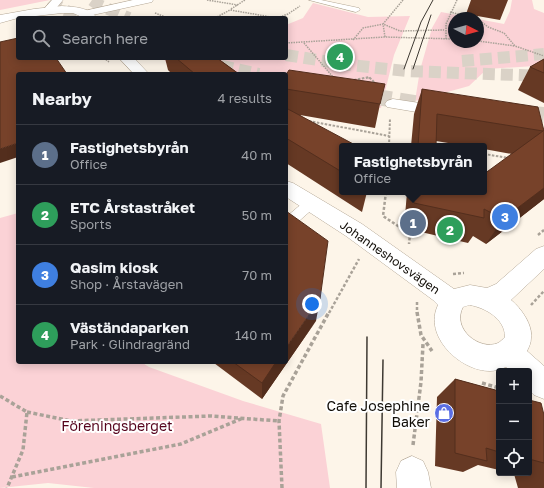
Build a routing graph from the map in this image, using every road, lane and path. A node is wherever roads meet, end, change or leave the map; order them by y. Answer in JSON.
{"nodes":[{"id":1,"x":58,"y":0,"type":"edge"},
{"id":2,"x":148,"y":0,"type":"edge"},
{"id":3,"x":207,"y":0,"type":"edge"},
{"id":4,"x":245,"y":0,"type":"edge"},
{"id":5,"x":312,"y":0,"type":"edge"},
{"id":6,"x":403,"y":0,"type":"edge"},
{"id":7,"x":457,"y":0,"type":"edge"},
{"id":8,"x":304,"y":3,"type":"dead end"},
{"id":9,"x":238,"y":5,"type":"junction"},
{"id":10,"x":50,"y":9,"type":"junction"},
{"id":11,"x":230,"y":10,"type":"junction"},
{"id":12,"x":356,"y":10,"type":"dead end"},
{"id":13,"x":450,"y":12,"type":"edge"},
{"id":14,"x":89,"y":15,"type":"edge"},
{"id":15,"x":218,"y":16,"type":"edge"},
{"id":16,"x":265,"y":16,"type":"edge"},
{"id":17,"x":282,"y":16,"type":"edge"},
{"id":18,"x":448,"y":18,"type":"edge"},
{"id":19,"x":0,"y":19,"type":"edge"},
{"id":20,"x":383,"y":24,"type":"junction"},
{"id":21,"x":484,"y":24,"type":"edge"},
{"id":22,"x":444,"y":30,"type":"junction"},
{"id":23,"x":400,"y":31,"type":"junction"},
{"id":24,"x":385,"y":37,"type":"junction"},
{"id":25,"x":398,"y":37,"type":"junction"},
{"id":26,"x":446,"y":39,"type":"joint"},
{"id":27,"x":353,"y":40,"type":"junction"},
{"id":28,"x":304,"y":42,"type":"junction"},
{"id":29,"x":484,"y":42,"type":"edge"},
{"id":30,"x":288,"y":43,"type":"edge"},
{"id":31,"x":515,"y":46,"type":"junction"},
{"id":32,"x":544,"y":56,"type":"edge"},
{"id":33,"x":128,"y":60,"type":"edge"},
{"id":34,"x":140,"y":72,"type":"edge"},
{"id":35,"x":333,"y":78,"type":"edge"},
{"id":36,"x":354,"y":81,"type":"edge"},
{"id":37,"x":393,"y":104,"type":"junction"},
{"id":38,"x":462,"y":114,"type":"edge"},
{"id":39,"x":307,"y":120,"type":"edge"},
{"id":40,"x":389,"y":136,"type":"junction"},
{"id":41,"x":389,"y":143,"type":"edge"},
{"id":42,"x":487,"y":155,"type":"edge"},
{"id":43,"x":513,"y":159,"type":"edge"},
{"id":44,"x":288,"y":189,"type":"edge"},
{"id":45,"x":386,"y":195,"type":"edge"},
{"id":46,"x":310,"y":204,"type":"junction"},
{"id":47,"x":288,"y":222,"type":"edge"},
{"id":48,"x":410,"y":234,"type":"dead end"},
{"id":49,"x":362,"y":253,"type":"dead end"},
{"id":50,"x":544,"y":255,"type":"edge"},
{"id":51,"x":544,"y":291,"type":"edge"},
{"id":52,"x":489,"y":299,"type":"junction"},
{"id":53,"x":451,"y":303,"type":"junction"},
{"id":54,"x":526,"y":310,"type":"dead end"},
{"id":55,"x":424,"y":344,"type":"dead end"},
{"id":56,"x":510,"y":353,"type":"junction"},
{"id":57,"x":544,"y":385,"type":"edge"},
{"id":58,"x":0,"y":396,"type":"edge"},
{"id":59,"x":27,"y":412,"type":"junction"},
{"id":60,"x":241,"y":419,"type":"junction"},
{"id":61,"x":279,"y":421,"type":"junction"},
{"id":62,"x":12,"y":477,"type":"junction"},
{"id":63,"x":413,"y":480,"type":"edge"},
{"id":64,"x":8,"y":488,"type":"edge"},
{"id":65,"x":282,"y":488,"type":"edge"}],
"edges":[{"from":1,"to":10,"type":"main road"},
{"from":2,"to":14,"type":"main road"},
{"from":3,"to":9,"type":"path"},
{"from":4,"to":9,"type":"path"},
{"from":5,"to":12,"type":"lane"},
{"from":6,"to":20,"type":"path"},
{"from":7,"to":13,"type":"path"},
{"from":8,"to":17,"type":"path"},
{"from":9,"to":11,"type":"path"},
{"from":10,"to":14,"type":"main road"},
{"from":10,"to":19,"type":"main road"},
{"from":11,"to":15,"type":"path"},
{"from":11,"to":16,"type":"path"},
{"from":18,"to":22,"type":"path"},
{"from":20,"to":23,"type":"path"},
{"from":20,"to":24,"type":"path"},
{"from":20,"to":27,"type":"path"},
{"from":21,"to":31,"type":"path"},
{"from":22,"to":23,"type":"path"},
{"from":22,"to":26,"type":"path"},
{"from":23,"to":25,"type":"path"},
{"from":24,"to":25,"type":"path"},
{"from":24,"to":27,"type":"path"},
{"from":25,"to":26,"type":"path"},
{"from":27,"to":28,"type":"path"},
{"from":28,"to":30,"type":"path"},
{"from":28,"to":35,"type":"path"},
{"from":29,"to":31,"type":"path"},
{"from":31,"to":32,"type":"path"},
{"from":33,"to":34,"type":"main road"},
{"from":36,"to":37,"type":"path"},
{"from":37,"to":38,"type":"main road"},
{"from":37,"to":40,"type":"path"},
{"from":39,"to":40,"type":"path"},
{"from":40,"to":41,"type":"path"},
{"from":42,"to":43,"type":"path"},
{"from":44,"to":46,"type":"main road","name":"Johanneshovsvägen"},
{"from":45,"to":48,"type":"path"},
{"from":46,"to":47,"type":"lane"},
{"from":46,"to":53,"type":"main road","name":"Johanneshovsvägen"},
{"from":49,"to":61,"type":"path"},
{"from":50,"to":52,"type":"main road"},
{"from":51,"to":54,"type":"path"},
{"from":52,"to":53,"type":"main road"},
{"from":52,"to":56,"type":"main road"},
{"from":53,"to":56,"type":"main road"},
{"from":55,"to":63,"type":"path"},
{"from":56,"to":57,"type":"main road"},
{"from":58,"to":59,"type":"path"},
{"from":59,"to":60,"type":"path"},
{"from":59,"to":62,"type":"path"},
{"from":60,"to":61,"type":"path"},
{"from":60,"to":62,"type":"path"},
{"from":61,"to":65,"type":"path"},
{"from":62,"to":64,"type":"path"}]}
